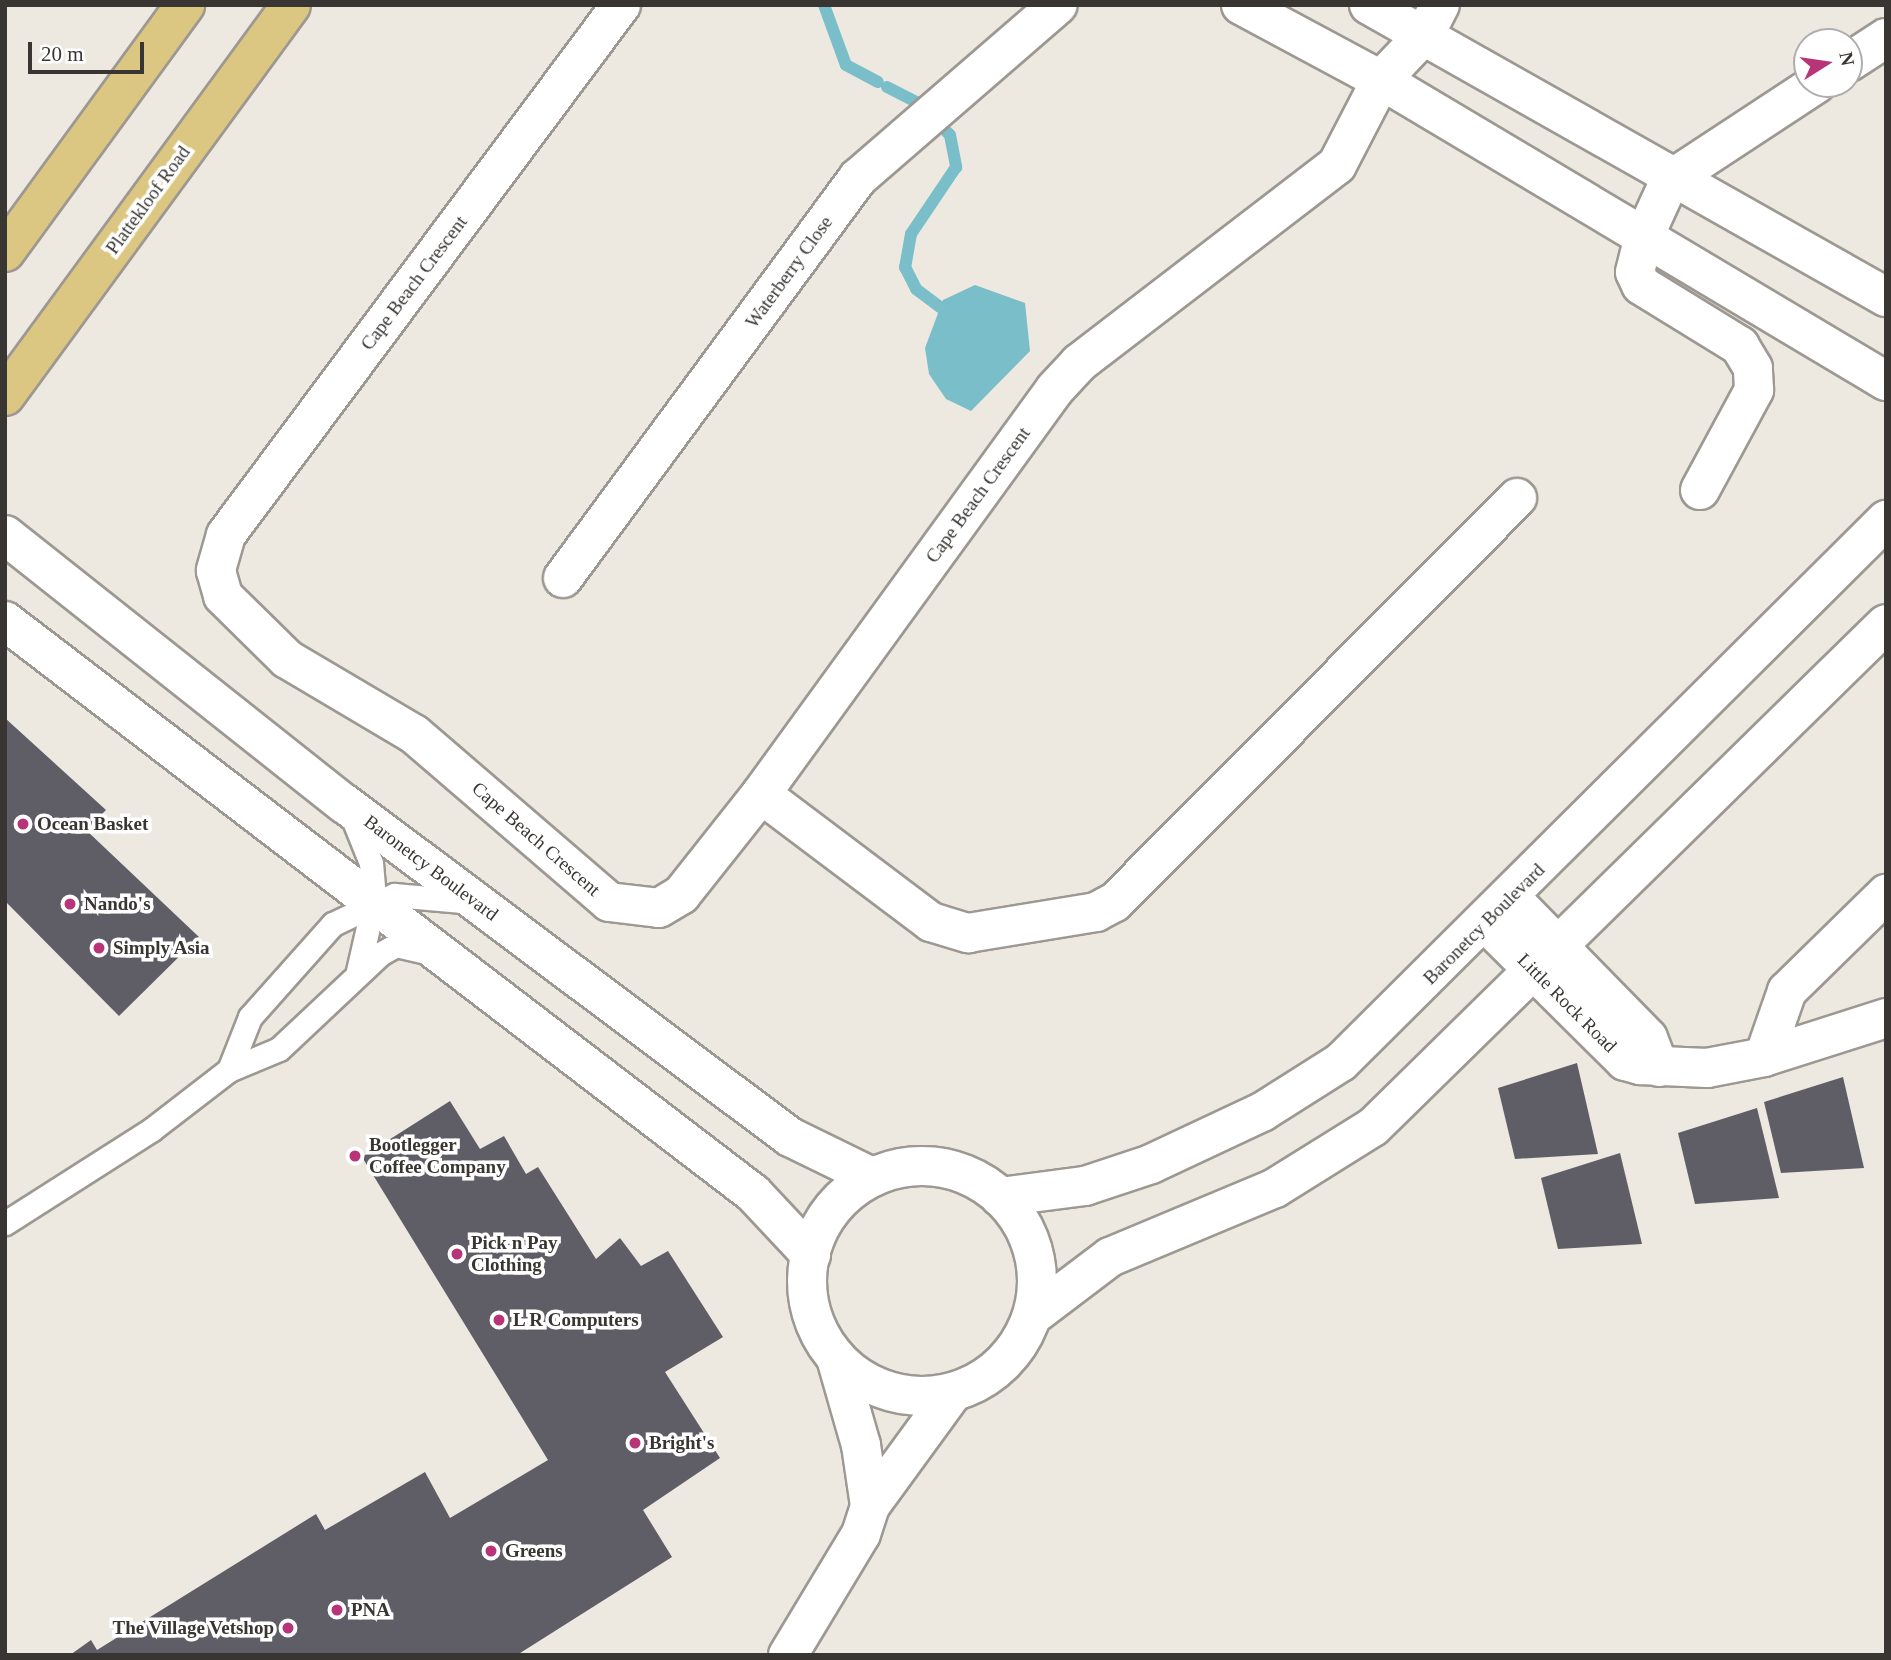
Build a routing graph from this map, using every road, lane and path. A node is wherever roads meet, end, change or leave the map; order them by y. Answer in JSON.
{"nodes":[{"id":1,"x":185,"y":5,"type":"edge"},
{"id":2,"x":291,"y":5,"type":"edge"},
{"id":3,"x":621,"y":5,"type":"edge"},
{"id":4,"x":1058,"y":5,"type":"edge"},
{"id":5,"x":1241,"y":5,"type":"edge"},
{"id":6,"x":1370,"y":5,"type":"edge"},
{"id":7,"x":1886,"y":38,"type":"edge"},
{"id":8,"x":1412,"y":44,"type":"edge"},
{"id":9,"x":1863,"y":53,"type":"edge"},
{"id":10,"x":1794,"y":98,"type":"edge"},
{"id":11,"x":1670,"y":180,"type":"junction"},
{"id":12,"x":1643,"y":239,"type":"junction"},
{"id":13,"x":5,"y":252,"type":"edge"},
{"id":14,"x":1886,"y":297,"type":"edge"},
{"id":15,"x":1886,"y":381,"type":"edge"},
{"id":16,"x":5,"y":396,"type":"edge"},
{"id":17,"x":1700,"y":490,"type":"dead end"},
{"id":18,"x":1517,"y":498,"type":"dead end"},
{"id":19,"x":1886,"y":520,"type":"edge"},
{"id":20,"x":5,"y":535,"type":"edge"},
{"id":21,"x":564,"y":578,"type":"dead end"},
{"id":22,"x":5,"y":621,"type":"edge"},
{"id":23,"x":1886,"y":624,"type":"edge"},
{"id":24,"x":761,"y":794,"type":"junction"},
{"id":25,"x":345,"y":804,"type":"junction"},
{"id":26,"x":318,"y":857,"type":"junction"},
{"id":27,"x":1886,"y":894,"type":"edge"},
{"id":28,"x":374,"y":901,"type":"junction"},
{"id":29,"x":483,"y":907,"type":"junction"},
{"id":30,"x":1497,"y":910,"type":"junction"},
{"id":31,"x":333,"y":924,"type":"junction"},
{"id":32,"x":442,"y":958,"type":"junction"},
{"id":33,"x":1549,"y":960,"type":"junction"},
{"id":34,"x":356,"y":977,"type":"junction"},
{"id":35,"x":1886,"y":1017,"type":"edge"},
{"id":36,"x":1764,"y":1057,"type":"junction"},
{"id":37,"x":229,"y":1070,"type":"junction"},
{"id":38,"x":872,"y":1177,"type":"junction"},
{"id":39,"x":1000,"y":1197,"type":"junction"},
{"id":40,"x":5,"y":1223,"type":"edge"},
{"id":41,"x":811,"y":1255,"type":"junction"},
{"id":42,"x":1031,"y":1316,"type":"junction"},
{"id":43,"x":836,"y":1358,"type":"junction"},
{"id":44,"x":953,"y":1392,"type":"junction"},
{"id":45,"x":870,"y":1506,"type":"junction"},
{"id":46,"x":788,"y":1655,"type":"edge"}],
"edges":[{"from":1,"to":13,"type":"main road"},
{"from":2,"to":16,"type":"main road","name":"Plattekloof Road"},
{"from":3,"to":24,"type":"street","name":"Cape Beach Crescent"},
{"from":4,"to":21,"type":"street","name":"Waterberry Close"},
{"from":5,"to":8,"type":"street"},
{"from":6,"to":8,"type":"street"},
{"from":7,"to":9,"type":"street"},
{"from":8,"to":11,"type":"street"},
{"from":8,"to":12,"type":"street"},
{"from":8,"to":24,"type":"street","name":"Cape Beach Crescent"},
{"from":10,"to":11,"type":"street"},
{"from":11,"to":12,"type":"street"},
{"from":11,"to":14,"type":"street"},
{"from":12,"to":15,"type":"street"},
{"from":12,"to":17,"type":"street"},
{"from":18,"to":24,"type":"street"},
{"from":19,"to":30,"type":"street","name":"Baronetcy Boulevard"},
{"from":20,"to":25,"type":"street","name":"Baronetcy Boulevard"},
{"from":22,"to":26,"type":"street"},
{"from":23,"to":33,"type":"street"},
{"from":25,"to":28,"type":"lane"},
{"from":25,"to":29,"type":"street","name":"Baronetcy Boulevard"},
{"from":26,"to":28,"type":"street"},
{"from":26,"to":31,"type":"lane"},
{"from":27,"to":36,"type":"street"},
{"from":28,"to":29,"type":"lane"},
{"from":28,"to":31,"type":"lane"},
{"from":28,"to":32,"type":"street"},
{"from":28,"to":34,"type":"lane"},
{"from":29,"to":38,"type":"street","name":"Baronetcy Boulevard"},
{"from":30,"to":33,"type":"street","name":"Little Rock Road"},
{"from":30,"to":39,"type":"street","name":"Baronetcy Boulevard"},
{"from":31,"to":37,"type":"lane"},
{"from":32,"to":34,"type":"lane"},
{"from":32,"to":41,"type":"street"},
{"from":33,"to":36,"type":"street","name":"Little Rock Road"},
{"from":33,"to":42,"type":"street"},
{"from":34,"to":37,"type":"lane"},
{"from":35,"to":36,"type":"street","name":"Little Rock Road"},
{"from":37,"to":40,"type":"lane"},
{"from":38,"to":39,"type":"street"},
{"from":38,"to":41,"type":"street"},
{"from":39,"to":42,"type":"street"},
{"from":41,"to":43,"type":"street"},
{"from":42,"to":44,"type":"street"},
{"from":43,"to":44,"type":"street"},
{"from":43,"to":45,"type":"street"},
{"from":44,"to":45,"type":"street"},
{"from":45,"to":46,"type":"street"}]}
